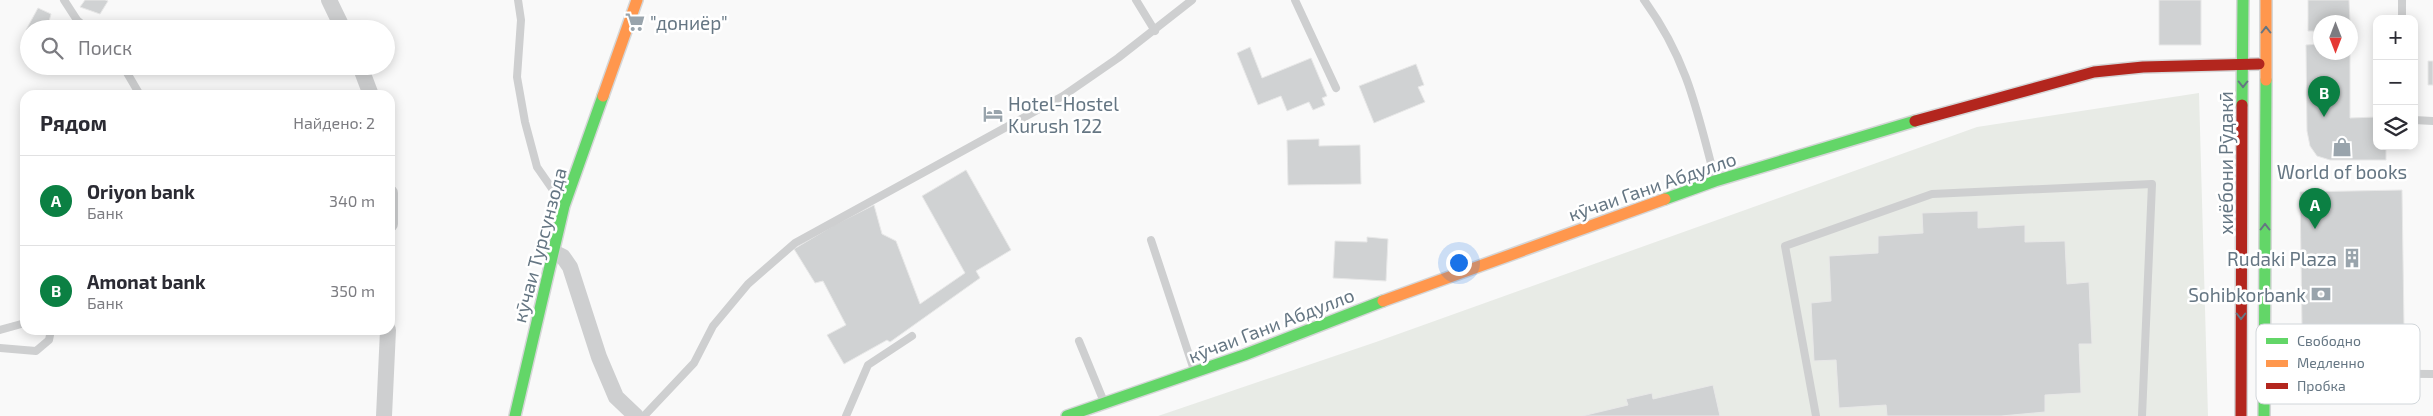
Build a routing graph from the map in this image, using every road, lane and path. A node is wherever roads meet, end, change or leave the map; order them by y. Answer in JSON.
{"nodes":[{"id":1,"x":64,"y":0,"type":"edge"},
{"id":2,"x":329,"y":0,"type":"edge"},
{"id":3,"x":518,"y":0,"type":"edge"},
{"id":4,"x":636,"y":0,"type":"edge"},
{"id":5,"x":1136,"y":0,"type":"edge"},
{"id":6,"x":1192,"y":0,"type":"edge"},
{"id":7,"x":1295,"y":0,"type":"edge"},
{"id":8,"x":1644,"y":0,"type":"edge"},
{"id":9,"x":2243,"y":0,"type":"edge"},
{"id":10,"x":2266,"y":0,"type":"edge"},
{"id":11,"x":2402,"y":0,"type":"edge"},
{"id":12,"x":2402,"y":15,"type":"edge"},
{"id":13,"x":77,"y":20,"type":"edge"},
{"id":14,"x":338,"y":20,"type":"edge"},
{"id":15,"x":1155,"y":31,"type":"junction"},
{"id":16,"x":2266,"y":64,"type":"junction"},
{"id":17,"x":2243,"y":65,"type":"junction"},
{"id":18,"x":128,"y":75,"type":"edge"},
{"id":19,"x":363,"y":75,"type":"edge"},
{"id":20,"x":1336,"y":88,"type":"dead end"},
{"id":21,"x":137,"y":90,"type":"edge"},
{"id":22,"x":369,"y":90,"type":"edge"},
{"id":23,"x":2418,"y":120,"type":"edge"},
{"id":24,"x":2433,"y":121,"type":"edge"},
{"id":25,"x":1715,"y":181,"type":"junction"},
{"id":26,"x":564,"y":206,"type":"junction"},
{"id":27,"x":1151,"y":240,"type":"dead end"},
{"id":28,"x":553,"y":252,"type":"junction"},
{"id":29,"x":20,"y":324,"type":"edge"},
{"id":30,"x":2264,"y":324,"type":"edge"},
{"id":31,"x":0,"y":330,"type":"edge"},
{"id":32,"x":50,"y":335,"type":"edge"},
{"id":33,"x":388,"y":335,"type":"edge"},
{"id":34,"x":912,"y":336,"type":"dead end"},
{"id":35,"x":1079,"y":342,"type":"dead end"},
{"id":36,"x":0,"y":348,"type":"edge"},
{"id":37,"x":1195,"y":372,"type":"junction"},
{"id":38,"x":2241,"y":373,"type":"junction"},
{"id":39,"x":2256,"y":373,"type":"edge"},
{"id":40,"x":2420,"y":374,"type":"edge"},
{"id":41,"x":2433,"y":374,"type":"edge"},
{"id":42,"x":1105,"y":404,"type":"junction"},
{"id":43,"x":384,"y":416,"type":"edge"},
{"id":44,"x":515,"y":416,"type":"edge"},
{"id":45,"x":636,"y":416,"type":"edge"},
{"id":46,"x":644,"y":416,"type":"edge"},
{"id":47,"x":846,"y":416,"type":"edge"},
{"id":48,"x":1067,"y":416,"type":"edge"},
{"id":49,"x":1816,"y":416,"type":"edge"},
{"id":50,"x":2142,"y":416,"type":"edge"},
{"id":51,"x":2241,"y":416,"type":"edge"}],
"edges":[{"from":1,"to":13,"type":"lane"},
{"from":2,"to":14,"type":"street"},
{"from":3,"to":26,"type":"lane"},
{"from":4,"to":26,"type":"main road","name":"кӯчаи Турсунзода"},
{"from":5,"to":15,"type":"lane"},
{"from":6,"to":15,"type":"lane"},
{"from":7,"to":20,"type":"lane"},
{"from":8,"to":25,"type":"lane"},
{"from":9,"to":17,"type":"main road","name":"хиёбони Рӯдакӣ"},
{"from":16,"to":10,"type":"main road","one_way":true},
{"from":11,"to":12,"type":"lane"},
{"from":15,"to":46,"type":"lane"},
{"from":16,"to":17,"type":"main road","name":"кӯчаи Гани Абдулло"},
{"from":30,"to":16,"type":"main road","one_way":true},
{"from":17,"to":25,"type":"main road","name":"кӯчаи Гани Абдулло"},
{"from":17,"to":38,"type":"main road","name":"хиёбони Рӯдакӣ","one_way":true},
{"from":18,"to":21,"type":"lane"},
{"from":19,"to":22,"type":"street"},
{"from":23,"to":24,"type":"lane"},
{"from":25,"to":37,"type":"main road","name":"кӯчаи Гани Абдулло"},
{"from":26,"to":28,"type":"main road","name":"кӯчаи Турсунзода"},
{"from":27,"to":37,"type":"lane"},
{"from":28,"to":44,"type":"main road","name":"кӯчаи Турсунзода"},
{"from":28,"to":45,"type":"street"},
{"from":29,"to":31,"type":"lane"},
{"from":32,"to":36,"type":"lane"},
{"from":33,"to":43,"type":"street"},
{"from":34,"to":47,"type":"lane"},
{"from":35,"to":42,"type":"lane"},
{"from":37,"to":42,"type":"main road","name":"кӯчаи Гани Абдулло"},
{"from":38,"to":39,"type":"street"},
{"from":38,"to":51,"type":"main road","name":"хиёбони Рӯдакӣ"},
{"from":40,"to":41,"type":"lane"},
{"from":42,"to":48,"type":"main road","name":"кӯчаи Гани Абдулло"},
{"from":49,"to":50,"type":"lane"}]}
